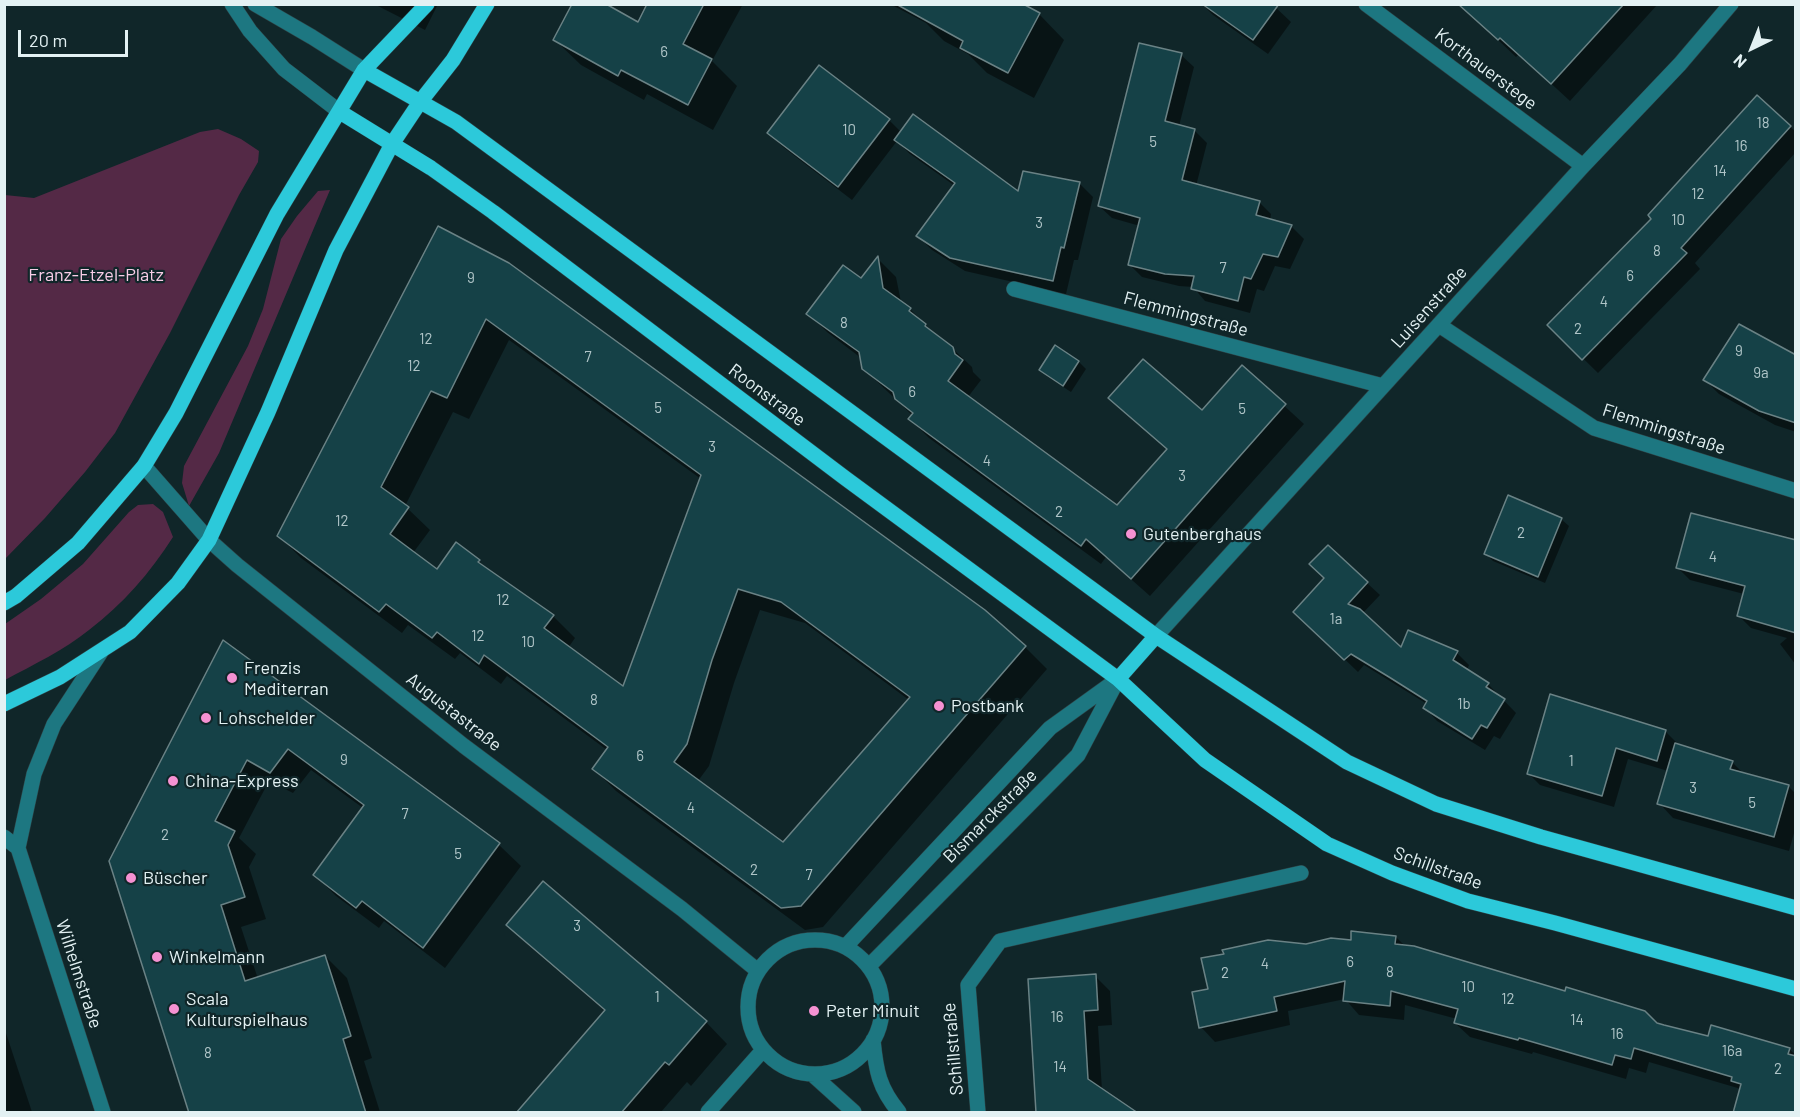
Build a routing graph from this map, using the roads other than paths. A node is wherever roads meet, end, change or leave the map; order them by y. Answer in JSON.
{"nodes":[{"id":1,"x":232,"y":4,"type":"edge"},
{"id":2,"x":255,"y":4,"type":"edge"},
{"id":3,"x":427,"y":4,"type":"edge"},
{"id":4,"x":487,"y":4,"type":"edge"},
{"id":5,"x":1366,"y":4,"type":"edge"},
{"id":6,"x":1731,"y":4,"type":"edge"},
{"id":7,"x":364,"y":70,"type":"junction"},
{"id":8,"x":420,"y":102,"type":"junction"},
{"id":9,"x":340,"y":112,"type":"junction"},
{"id":10,"x":392,"y":144,"type":"junction"},
{"id":11,"x":1583,"y":166,"type":"junction"},
{"id":12,"x":1014,"y":289,"type":"dead end"},
{"id":13,"x":1439,"y":325,"type":"junction"},
{"id":14,"x":1383,"y":386,"type":"junction"},
{"id":15,"x":144,"y":466,"type":"junction"},
{"id":16,"x":1796,"y":491,"type":"edge"},
{"id":17,"x":209,"y":540,"type":"junction"},
{"id":18,"x":4,"y":603,"type":"edge"},
{"id":19,"x":1156,"y":636,"type":"junction"},
{"id":20,"x":101,"y":652,"type":"junction"},
{"id":21,"x":1118,"y":679,"type":"junction"},
{"id":22,"x":4,"y":704,"type":"edge"},
{"id":23,"x":4,"y":837,"type":"edge"},
{"id":24,"x":18,"y":848,"type":"junction"},
{"id":25,"x":1301,"y":873,"type":"dead end"},
{"id":26,"x":1796,"y":908,"type":"edge"},
{"id":27,"x":845,"y":947,"type":"junction"},
{"id":28,"x":869,"y":966,"type":"junction"},
{"id":29,"x":758,"y":971,"type":"junction"},
{"id":30,"x":1796,"y":989,"type":"edge"},
{"id":31,"x":873,"y":1040,"type":"junction"},
{"id":32,"x":763,"y":1050,"type":"junction"},
{"id":33,"x":813,"y":1074,"type":"junction"},
{"id":34,"x":103,"y":1113,"type":"edge"},
{"id":35,"x":708,"y":1113,"type":"edge"},
{"id":36,"x":854,"y":1113,"type":"edge"},
{"id":37,"x":899,"y":1113,"type":"edge"},
{"id":38,"x":978,"y":1113,"type":"edge"}],
"edges":[{"from":1,"to":9,"type":"street"},
{"from":2,"to":7,"type":"street"},
{"from":3,"to":7,"type":"main road"},
{"from":4,"to":8,"type":"main road"},
{"from":5,"to":11,"type":"street","name":"Korthauerstege"},
{"from":6,"to":11,"type":"street","name":"Luisenstraße"},
{"from":7,"to":8,"type":"main road"},
{"from":7,"to":9,"type":"main road"},
{"from":8,"to":10,"type":"main road"},
{"from":8,"to":19,"type":"main road"},
{"from":9,"to":10,"type":"main road","name":"Roonstraße"},
{"from":9,"to":15,"type":"main road"},
{"from":10,"to":17,"type":"main road"},
{"from":10,"to":21,"type":"main road","name":"Roonstraße"},
{"from":11,"to":13,"type":"street","name":"Luisenstraße"},
{"from":12,"to":14,"type":"street","name":"Flemmingstraße"},
{"from":13,"to":14,"type":"street","name":"Luisenstraße"},
{"from":13,"to":16,"type":"street","name":"Flemmingstraße"},
{"from":14,"to":19,"type":"street","name":"Luisenstraße"},
{"from":15,"to":17,"type":"street","name":"Augustastraße"},
{"from":15,"to":18,"type":"main road"},
{"from":17,"to":20,"type":"main road"},
{"from":17,"to":29,"type":"street","name":"Augustastraße"},
{"from":19,"to":21,"type":"main road"},
{"from":19,"to":26,"type":"main road"},
{"from":20,"to":22,"type":"main road"},
{"from":20,"to":24,"type":"street","name":"Wilhelmstraße"},
{"from":21,"to":27,"type":"street"},
{"from":21,"to":28,"type":"street","name":"Bismarckstraße"},
{"from":21,"to":30,"type":"main road","name":"Schillstraße"},
{"from":23,"to":24,"type":"street"},
{"from":24,"to":34,"type":"street","name":"Wilhelmstraße"},
{"from":25,"to":38,"type":"street","name":"Schillstraße"},
{"from":27,"to":28,"type":"street"},
{"from":27,"to":29,"type":"street"},
{"from":28,"to":31,"type":"street"},
{"from":29,"to":32,"type":"street"},
{"from":31,"to":33,"type":"street"},
{"from":31,"to":37,"type":"street"},
{"from":32,"to":33,"type":"street"},
{"from":32,"to":35,"type":"street"},
{"from":33,"to":36,"type":"street"}]}
